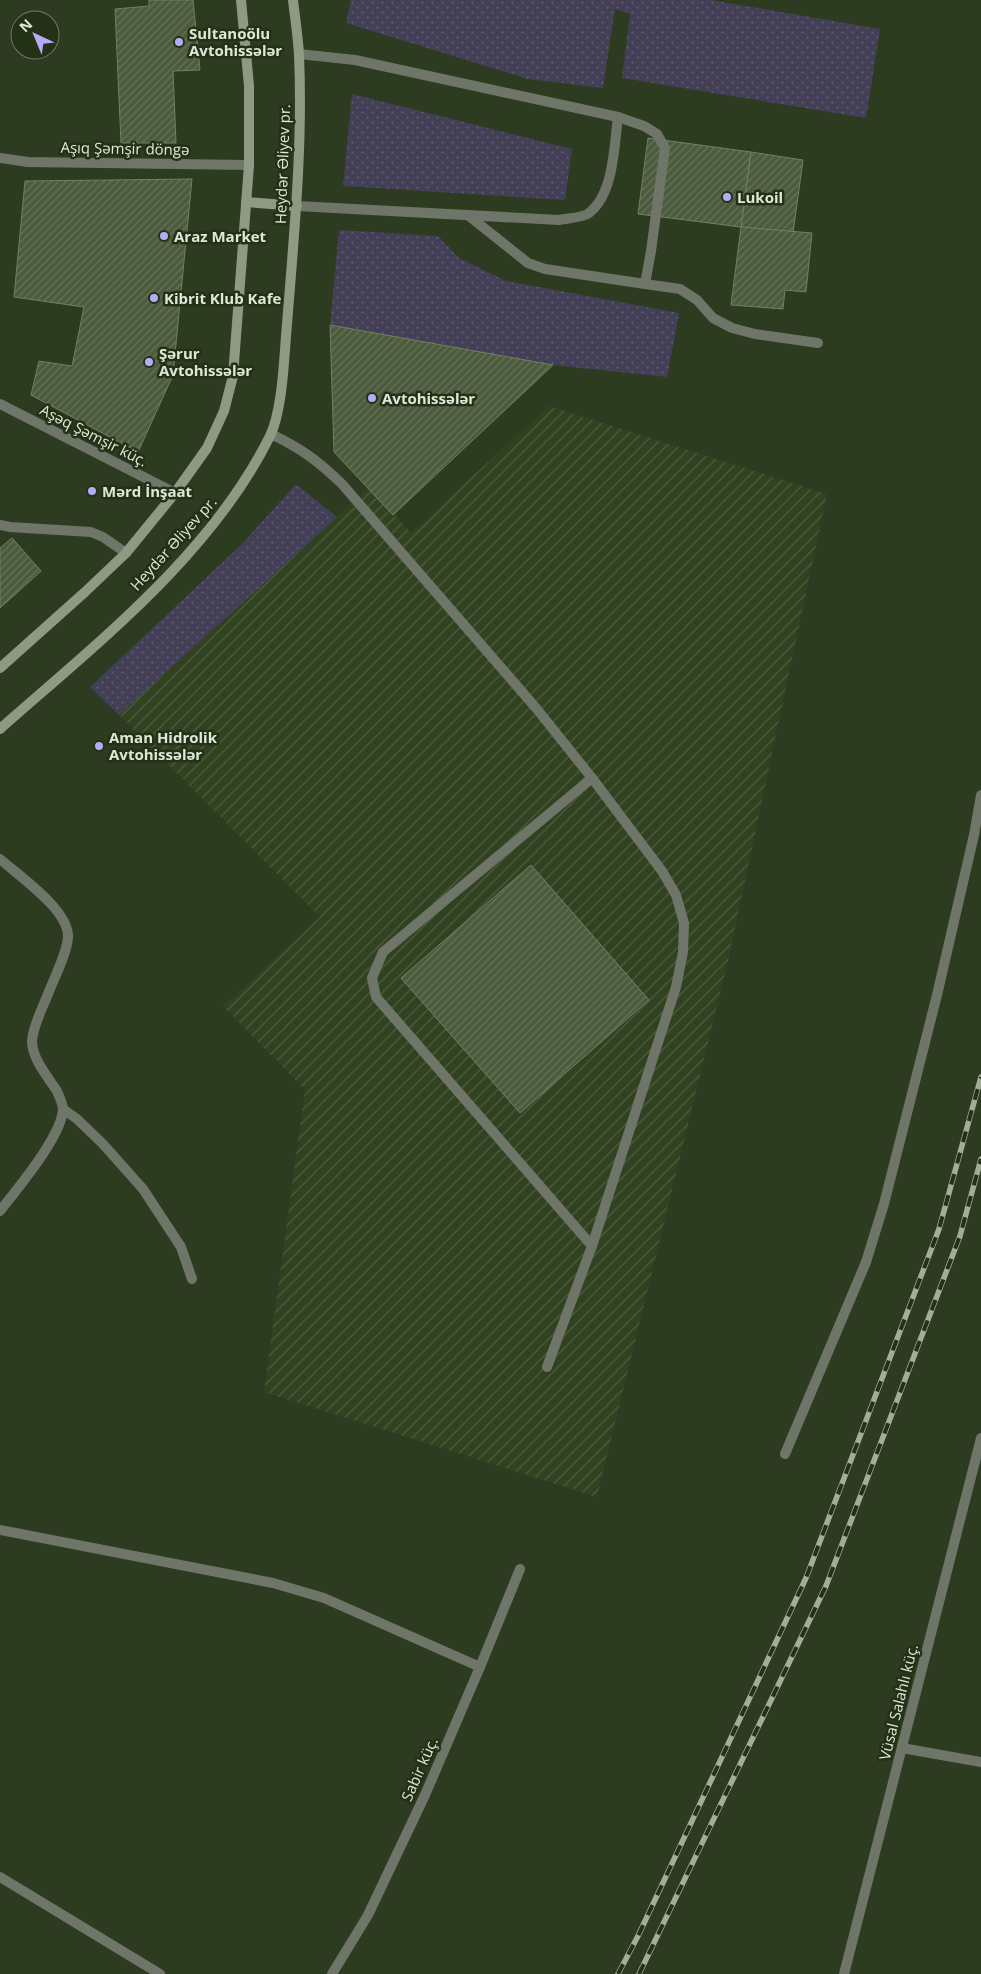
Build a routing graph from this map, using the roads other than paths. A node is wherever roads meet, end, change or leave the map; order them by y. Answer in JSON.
{"nodes":[{"id":1,"x":241,"y":0,"type":"edge"},
{"id":2,"x":293,"y":0,"type":"edge"},
{"id":3,"x":299,"y":54,"type":"junction"},
{"id":4,"x":618,"y":118,"type":"junction"},
{"id":5,"x":0,"y":158,"type":"edge"},
{"id":6,"x":249,"y":165,"type":"junction"},
{"id":7,"x":246,"y":202,"type":"junction"},
{"id":8,"x":297,"y":206,"type":"junction"},
{"id":9,"x":469,"y":216,"type":"junction"},
{"id":10,"x":645,"y":284,"type":"junction"},
{"id":11,"x":818,"y":342,"type":"dead end"},
{"id":12,"x":0,"y":404,"type":"edge"},
{"id":13,"x":271,"y":434,"type":"junction"},
{"id":14,"x":175,"y":493,"type":"junction"},
{"id":15,"x":0,"y":525,"type":"edge"},
{"id":16,"x":126,"y":553,"type":"junction"},
{"id":17,"x":0,"y":668,"type":"edge"},
{"id":18,"x":0,"y":729,"type":"edge"},
{"id":19,"x":592,"y":778,"type":"junction"},
{"id":20,"x":981,"y":794,"type":"edge"},
{"id":21,"x":0,"y":859,"type":"edge"},
{"id":22,"x":63,"y":1109,"type":"junction"},
{"id":23,"x":0,"y":1212,"type":"edge"},
{"id":24,"x":592,"y":1246,"type":"junction"},
{"id":25,"x":192,"y":1279,"type":"dead end"},
{"id":26,"x":547,"y":1367,"type":"dead end"},
{"id":27,"x":981,"y":1438,"type":"edge"},
{"id":28,"x":785,"y":1454,"type":"dead end"},
{"id":29,"x":979,"y":1456,"type":"edge"},
{"id":30,"x":0,"y":1530,"type":"edge"},
{"id":31,"x":520,"y":1569,"type":"dead end"},
{"id":32,"x":480,"y":1668,"type":"junction"},
{"id":33,"x":902,"y":1748,"type":"junction"},
{"id":34,"x":981,"y":1762,"type":"edge"},
{"id":35,"x":0,"y":1878,"type":"edge"},
{"id":36,"x":160,"y":1974,"type":"edge"},
{"id":37,"x":332,"y":1974,"type":"edge"},
{"id":38,"x":844,"y":1974,"type":"edge"}],
"edges":[{"from":1,"to":6,"type":"main road","name":"Heydər Əliyev pr."},
{"from":2,"to":3,"type":"main road","name":"Heydər Əliyev pr."},
{"from":3,"to":4,"type":"street"},
{"from":3,"to":8,"type":"main road","name":"Heydər Əliyev pr."},
{"from":4,"to":9,"type":"street"},
{"from":4,"to":10,"type":"street"},
{"from":5,"to":6,"type":"street","name":"Aşıq Şəmşir döngə"},
{"from":6,"to":7,"type":"main road","name":"Heydər Əliyev pr."},
{"from":7,"to":8,"type":"main road"},
{"from":7,"to":14,"type":"main road","name":"Heydər Əliyev pr."},
{"from":8,"to":9,"type":"street"},
{"from":8,"to":13,"type":"main road","name":"Heydər Əliyev pr."},
{"from":9,"to":10,"type":"street"},
{"from":10,"to":11,"type":"street"},
{"from":12,"to":14,"type":"street","name":"Aşəq Şəmşir küç."},
{"from":13,"to":18,"type":"main road","name":"Heydər Əliyev pr."},
{"from":13,"to":19,"type":"street"},
{"from":14,"to":16,"type":"main road","name":"Heydər Əliyev pr."},
{"from":15,"to":16,"type":"street"},
{"from":16,"to":17,"type":"main road","name":"Heydər Əliyev pr."},
{"from":19,"to":24,"type":"street"},
{"from":19,"to":24,"type":"street"},
{"from":20,"to":28,"type":"street"},
{"from":21,"to":22,"type":"street"},
{"from":22,"to":23,"type":"street"},
{"from":22,"to":25,"type":"street"},
{"from":24,"to":26,"type":"street"},
{"from":27,"to":29,"type":"street","name":"Vüsal Salahlı küç."},
{"from":29,"to":33,"type":"street","name":"Vüsal Salahlı küç."},
{"from":30,"to":32,"type":"street"},
{"from":31,"to":32,"type":"street","name":"Sabir küç."},
{"from":32,"to":37,"type":"street","name":"Sabir küç."},
{"from":33,"to":34,"type":"street"},
{"from":33,"to":38,"type":"street","name":"Vüsal Salahlı küç."},
{"from":35,"to":36,"type":"street"}]}
